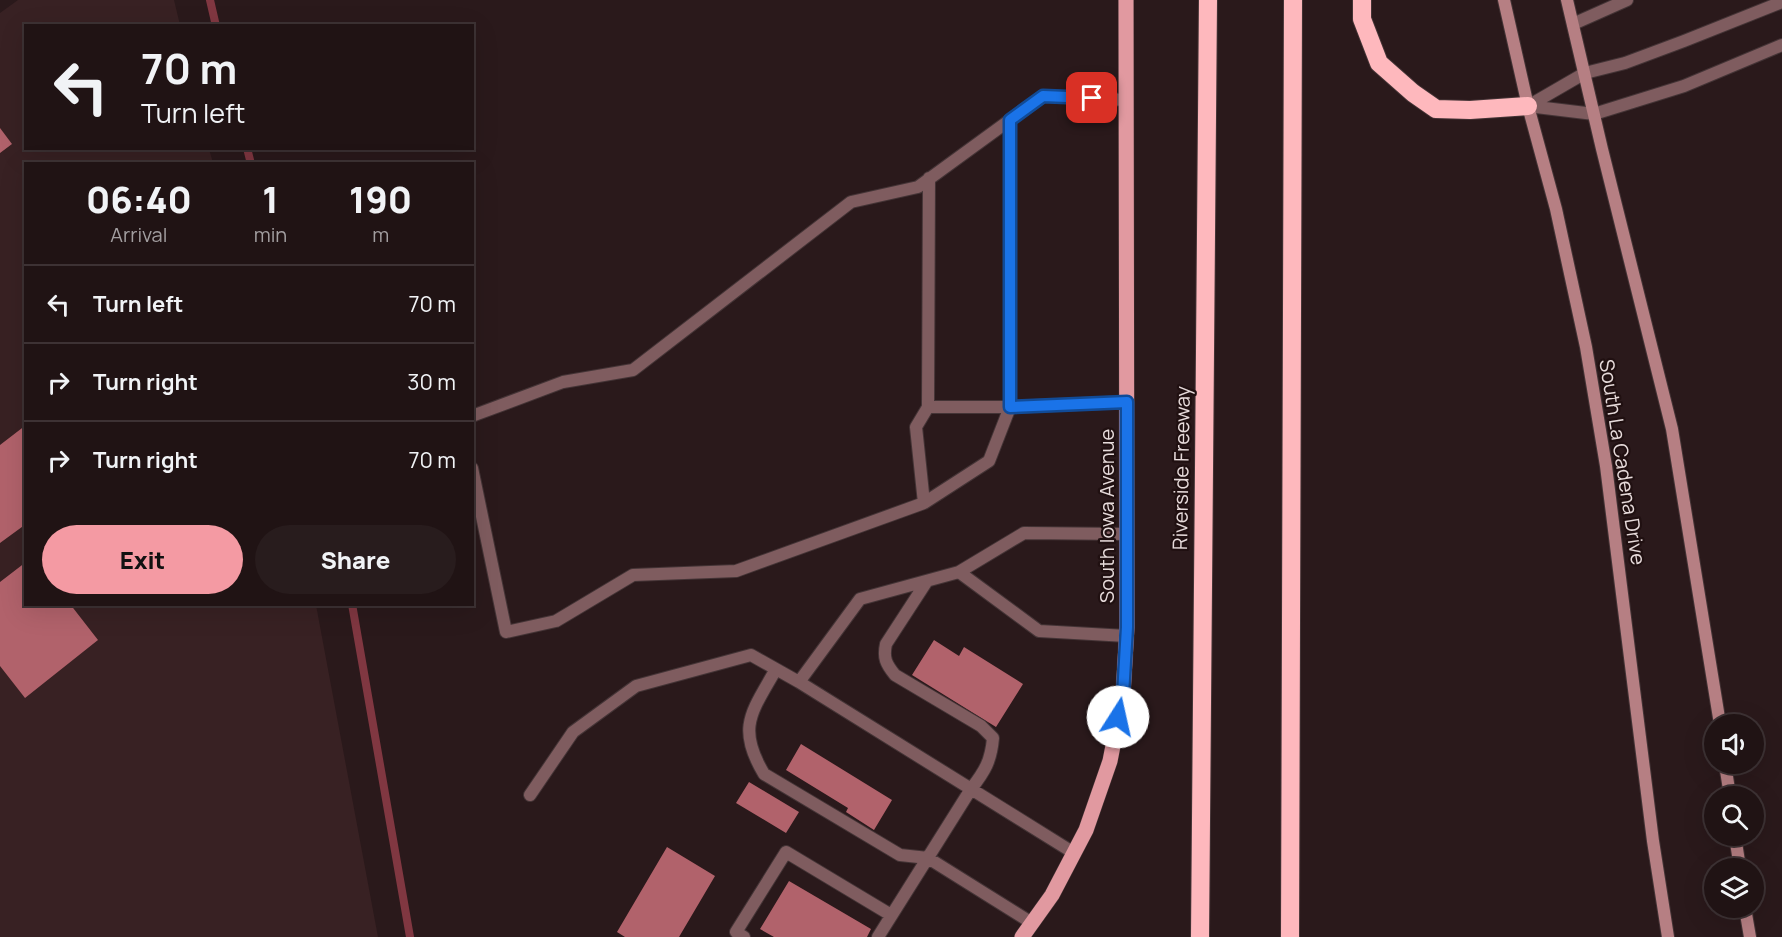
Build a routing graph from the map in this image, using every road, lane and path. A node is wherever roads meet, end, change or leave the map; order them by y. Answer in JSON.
{"nodes":[{"id":1,"x":1126,"y":0,"type":"edge"},
{"id":2,"x":1208,"y":0,"type":"edge"},
{"id":3,"x":1293,"y":0,"type":"edge"},
{"id":4,"x":1362,"y":0,"type":"edge"},
{"id":5,"x":1504,"y":0,"type":"edge"},
{"id":6,"x":1567,"y":0,"type":"edge"},
{"id":7,"x":1627,"y":0,"type":"edge"},
{"id":8,"x":1782,"y":2,"type":"edge"},
{"id":9,"x":1574,"y":24,"type":"junction"},
{"id":10,"x":1782,"y":45,"type":"edge"},
{"id":11,"x":1584,"y":73,"type":"junction"},
{"id":12,"x":1126,"y":99,"type":"junction"},
{"id":13,"x":1528,"y":106,"type":"junction"},
{"id":14,"x":1594,"y":114,"type":"junction"},
{"id":15,"x":1010,"y":120,"type":"junction"},
{"id":16,"x":929,"y":178,"type":"junction"},
{"id":17,"x":1127,"y":402,"type":"junction"},
{"id":18,"x":928,"y":407,"type":"junction"},
{"id":19,"x":1010,"y":407,"type":"junction"},
{"id":20,"x":474,"y":415,"type":"edge"},
{"id":21,"x":474,"y":478,"type":"edge"},
{"id":22,"x":924,"y":503,"type":"junction"},
{"id":23,"x":1127,"y":534,"type":"junction"},
{"id":24,"x":959,"y":572,"type":"junction"},
{"id":25,"x":927,"y":581,"type":"junction"},
{"id":26,"x":1127,"y":636,"type":"junction"},
{"id":27,"x":776,"y":669,"type":"junction"},
{"id":28,"x":799,"y":682,"type":"junction"},
{"id":29,"x":1718,"y":714,"type":"edge"},
{"id":30,"x":971,"y":789,"type":"junction"},
{"id":31,"x":530,"y":795,"type":"dead end"},
{"id":32,"x":1074,"y":853,"type":"junction"},
{"id":33,"x":928,"y":858,"type":"junction"},
{"id":34,"x":891,"y":915,"type":"junction"},
{"id":35,"x":1746,"y":918,"type":"edge"},
{"id":36,"x":1032,"y":923,"type":"junction"},
{"id":37,"x":744,"y":937,"type":"edge"},
{"id":38,"x":878,"y":937,"type":"edge"},
{"id":39,"x":1022,"y":937,"type":"edge"},
{"id":40,"x":1200,"y":937,"type":"edge"},
{"id":41,"x":1290,"y":937,"type":"edge"},
{"id":42,"x":1668,"y":937,"type":"edge"},
{"id":43,"x":1749,"y":937,"type":"edge"}],
"edges":[{"from":1,"to":12,"type":"main road","name":"South Iowa Avenue"},
{"from":2,"to":40,"type":"highway","name":"Riverside Freeway"},
{"from":3,"to":41,"type":"highway"},
{"from":4,"to":13,"type":"highway"},
{"from":5,"to":13,"type":"main road","name":"South La Cadena Drive"},
{"from":6,"to":9,"type":"main road"},
{"from":7,"to":9,"type":"street"},
{"from":8,"to":11,"type":"street"},
{"from":9,"to":11,"type":"main road"},
{"from":10,"to":14,"type":"street"},
{"from":11,"to":13,"type":"street"},
{"from":11,"to":14,"type":"main road"},
{"from":12,"to":15,"type":"street"},
{"from":12,"to":17,"type":"main road","name":"South Iowa Avenue"},
{"from":13,"to":14,"type":"street"},
{"from":13,"to":42,"type":"main road","name":"South La Cadena Drive"},
{"from":14,"to":29,"type":"main road"},
{"from":15,"to":16,"type":"street"},
{"from":15,"to":19,"type":"street"},
{"from":16,"to":18,"type":"street"},
{"from":16,"to":20,"type":"street"},
{"from":17,"to":19,"type":"street"},
{"from":17,"to":23,"type":"main road","name":"South Iowa Avenue"},
{"from":18,"to":19,"type":"street"},
{"from":18,"to":22,"type":"street"},
{"from":19,"to":22,"type":"street"},
{"from":21,"to":22,"type":"street"},
{"from":23,"to":24,"type":"street"},
{"from":23,"to":26,"type":"main road","name":"South Iowa Avenue"},
{"from":24,"to":25,"type":"street"},
{"from":24,"to":26,"type":"street"},
{"from":25,"to":28,"type":"street"},
{"from":25,"to":30,"type":"street"},
{"from":26,"to":32,"type":"main road","name":"South Iowa Avenue"},
{"from":27,"to":28,"type":"street"},
{"from":27,"to":31,"type":"street"},
{"from":27,"to":33,"type":"street"},
{"from":28,"to":30,"type":"street"},
{"from":30,"to":32,"type":"street"},
{"from":30,"to":33,"type":"street"},
{"from":32,"to":36,"type":"main road","name":"South Iowa Avenue"},
{"from":33,"to":34,"type":"street"},
{"from":33,"to":36,"type":"street"},
{"from":34,"to":37,"type":"street"},
{"from":34,"to":38,"type":"street"},
{"from":35,"to":43,"type":"main road"},
{"from":36,"to":39,"type":"main road","name":"South Iowa Avenue"}]}
